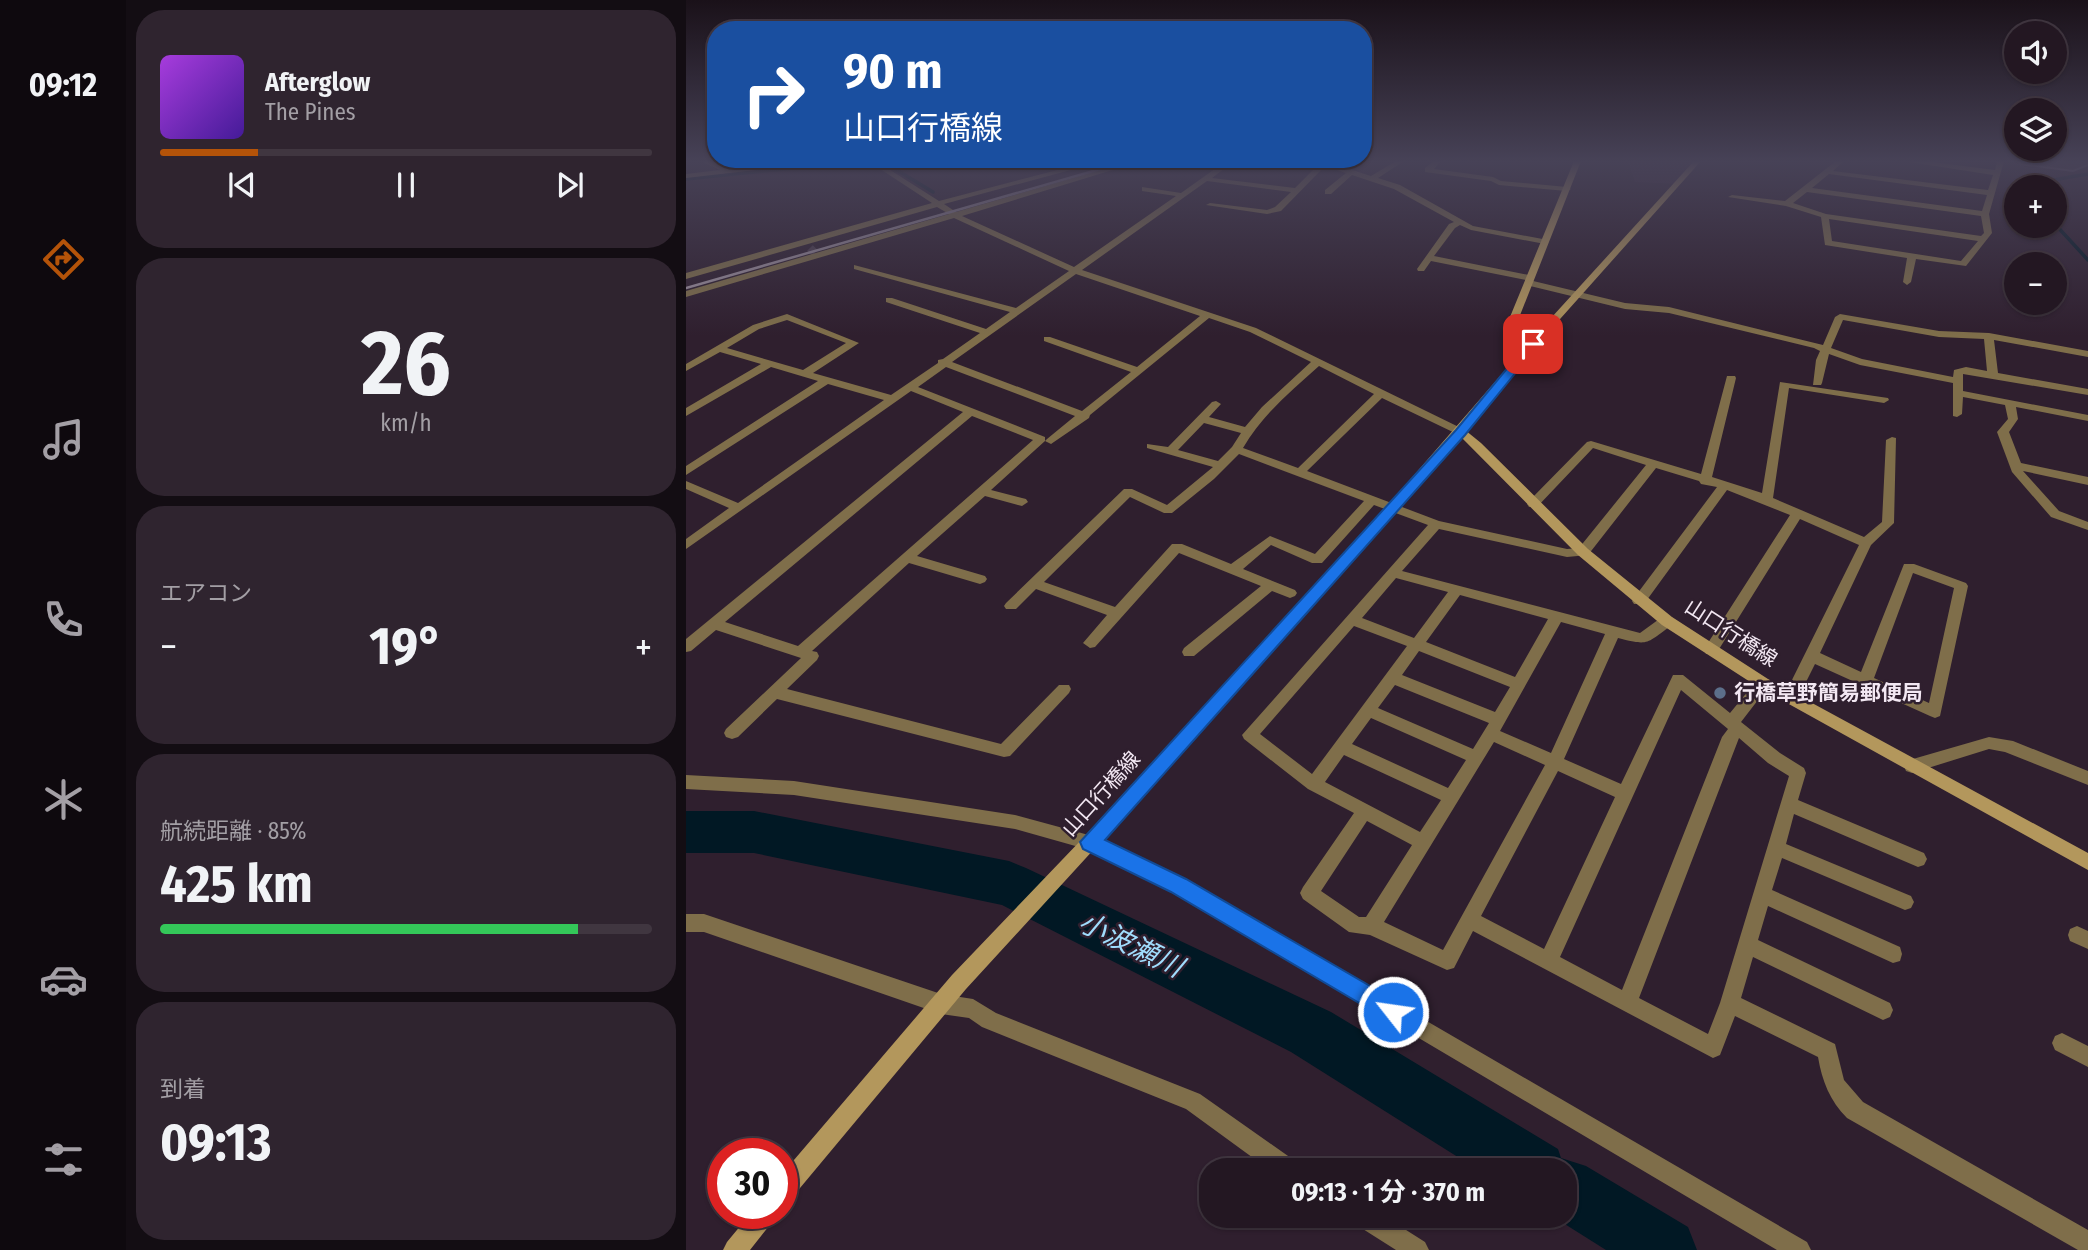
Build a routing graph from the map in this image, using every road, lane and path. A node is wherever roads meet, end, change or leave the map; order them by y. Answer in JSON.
{"nodes":[{"id":1,"x":895,"y":219,"type":"edge"},
{"id":2,"x":940,"y":219,"type":"edge"},
{"id":3,"x":961,"y":219,"type":"edge"},
{"id":4,"x":1147,"y":219,"type":"edge"},
{"id":5,"x":1454,"y":219,"type":"edge"},
{"id":6,"x":1554,"y":219,"type":"edge"},
{"id":7,"x":1646,"y":219,"type":"edge"},
{"id":8,"x":1825,"y":219,"type":"edge"},
{"id":9,"x":1848,"y":219,"type":"edge"},
{"id":10,"x":1985,"y":219,"type":"edge"},
{"id":11,"x":1459,"y":222,"type":"junction"},
{"id":12,"x":1984,"y":239,"type":"junction"},
{"id":13,"x":1545,"y":242,"type":"junction"},
{"id":14,"x":812,"y":250,"type":"junction"},
{"id":15,"x":1912,"y":256,"type":"junction"},
{"id":16,"x":1430,"y":258,"type":"junction"},
{"id":17,"x":857,"y":267,"type":"dead end"},
{"id":18,"x":1421,"y":269,"type":"dead end"},
{"id":19,"x":1074,"y":271,"type":"junction"},
{"id":20,"x":686,"y":276,"type":"edge"},
{"id":21,"x":1530,"y":281,"type":"junction"},
{"id":22,"x":1906,"y":282,"type":"dead end"},
{"id":23,"x":686,"y":294,"type":"edge"},
{"id":24,"x":1578,"y":295,"type":"junction"},
{"id":25,"x":889,"y":300,"type":"dead end"},
{"id":26,"x":1018,"y":312,"type":"junction"},
{"id":27,"x":1207,"y":315,"type":"junction"},
{"id":28,"x":988,"y":333,"type":"junction"},
{"id":29,"x":1989,"y":336,"type":"junction"},
{"id":30,"x":1047,"y":339,"type":"dead end"},
{"id":31,"x":1533,"y":344,"type":"junction"},
{"id":32,"x":719,"y":349,"type":"junction"},
{"id":33,"x":1828,"y":350,"type":"junction"},
{"id":34,"x":2088,"y":354,"type":"edge"},
{"id":35,"x":942,"y":362,"type":"junction"},
{"id":36,"x":1317,"y":362,"type":"junction"},
{"id":37,"x":769,"y":364,"type":"junction"},
{"id":38,"x":686,"y":368,"type":"edge"},
{"id":39,"x":1139,"y":371,"type":"junction"},
{"id":40,"x":804,"y":374,"type":"junction"},
{"id":41,"x":1993,"y":375,"type":"junction"},
{"id":42,"x":1731,"y":378,"type":"dead end"},
{"id":43,"x":827,"y":380,"type":"junction"},
{"id":44,"x":1817,"y":383,"type":"dead end"},
{"id":45,"x":909,"y":387,"type":"junction"},
{"id":46,"x":1958,"y":387,"type":"junction"},
{"id":47,"x":1381,"y":393,"type":"junction"},
{"id":48,"x":2088,"y":393,"type":"edge"},
{"id":49,"x":892,"y":399,"type":"junction"},
{"id":50,"x":1884,"y":400,"type":"dead end"},
{"id":51,"x":2010,"y":403,"type":"junction"},
{"id":52,"x":1216,"y":404,"type":"dead end"},
{"id":53,"x":970,"y":412,"type":"junction"},
{"id":54,"x":686,"y":414,"type":"edge"},
{"id":55,"x":1957,"y":414,"type":"dead end"},
{"id":56,"x":1085,"y":416,"type":"junction"},
{"id":57,"x":2088,"y":418,"type":"edge"},
{"id":58,"x":1203,"y":419,"type":"junction"},
{"id":59,"x":1247,"y":431,"type":"junction"},
{"id":60,"x":1461,"y":432,"type":"junction"},
{"id":61,"x":1892,"y":440,"type":"dead end"},
{"id":62,"x":1051,"y":441,"type":"dead end"},
{"id":63,"x":1151,"y":446,"type":"dead end"},
{"id":64,"x":1237,"y":449,"type":"junction"},
{"id":65,"x":1170,"y":451,"type":"junction"},
{"id":66,"x":1653,"y":464,"type":"junction"},
{"id":67,"x":1220,"y":465,"type":"junction"},
{"id":68,"x":2017,"y":466,"type":"junction"},
{"id":69,"x":686,"y":471,"type":"edge"},
{"id":70,"x":1300,"y":472,"type":"junction"},
{"id":71,"x":1705,"y":481,"type":"junction"},
{"id":72,"x":2088,"y":481,"type":"edge"},
{"id":73,"x":686,"y":485,"type":"edge"},
{"id":74,"x":1724,"y":486,"type":"junction"},
{"id":75,"x":982,"y":491,"type":"junction"},
{"id":76,"x":1373,"y":499,"type":"junction"},
{"id":77,"x":1767,"y":499,"type":"junction"},
{"id":78,"x":1022,"y":502,"type":"dead end"},
{"id":79,"x":1534,"y":504,"type":"junction"},
{"id":80,"x":1393,"y":507,"type":"junction"},
{"id":81,"x":739,"y":508,"type":"junction"},
{"id":82,"x":1798,"y":512,"type":"junction"},
{"id":83,"x":1436,"y":524,"type":"junction"},
{"id":84,"x":2088,"y":526,"type":"edge"},
{"id":85,"x":1866,"y":543,"type":"junction"},
{"id":86,"x":686,"y":545,"type":"edge"},
{"id":87,"x":1583,"y":552,"type":"junction"},
{"id":88,"x":907,"y":558,"type":"junction"},
{"id":89,"x":1234,"y":569,"type":"junction"},
{"id":90,"x":1394,"y":573,"type":"junction"},
{"id":91,"x":980,"y":579,"type":"dead end"},
{"id":92,"x":1033,"y":583,"type":"junction"},
{"id":93,"x":1271,"y":585,"type":"junction"},
{"id":94,"x":1457,"y":591,"type":"junction"},
{"id":95,"x":1290,"y":593,"type":"dead end"},
{"id":96,"x":1639,"y":601,"type":"junction"},
{"id":97,"x":1011,"y":606,"type":"dead end"},
{"id":98,"x":1117,"y":613,"type":"junction"},
{"id":99,"x":1556,"y":618,"type":"junction"},
{"id":100,"x":1354,"y":620,"type":"junction"},
{"id":101,"x":1667,"y":621,"type":"junction"},
{"id":102,"x":715,"y":624,"type":"junction"},
{"id":103,"x":1613,"y":632,"type":"junction"},
{"id":104,"x":1090,"y":643,"type":"dead end"},
{"id":105,"x":1416,"y":643,"type":"junction"},
{"id":106,"x":686,"y":648,"type":"edge"},
{"id":107,"x":1711,"y":650,"type":"junction"},
{"id":108,"x":801,"y":652,"type":"junction"},
{"id":109,"x":1189,"y":652,"type":"dead end"},
{"id":110,"x":1812,"y":656,"type":"junction"},
{"id":111,"x":1392,"y":677,"type":"junction"},
{"id":112,"x":1866,"y":679,"type":"junction"},
{"id":113,"x":1763,"y":683,"type":"junction"},
{"id":114,"x":1518,"y":684,"type":"junction"},
{"id":115,"x":1064,"y":689,"type":"dead end"},
{"id":116,"x":774,"y":692,"type":"junction"},
{"id":117,"x":1791,"y":698,"type":"junction"},
{"id":118,"x":1368,"y":710,"type":"junction"},
{"id":119,"x":1734,"y":726,"type":"junction"},
{"id":120,"x":1494,"y":727,"type":"junction"},
{"id":121,"x":732,"y":733,"type":"dead end"},
{"id":122,"x":1342,"y":747,"type":"junction"},
{"id":123,"x":1475,"y":757,"type":"junction"},
{"id":124,"x":1555,"y":762,"type":"junction"},
{"id":125,"x":1912,"y":766,"type":"junction"},
{"id":126,"x":2088,"y":778,"type":"edge"},
{"id":127,"x":686,"y":782,"type":"edge"},
{"id":128,"x":1314,"y":784,"type":"junction"},
{"id":129,"x":1625,"y":793,"type":"junction"},
{"id":130,"x":1451,"y":797,"type":"junction"},
{"id":131,"x":1789,"y":804,"type":"junction"},
{"id":132,"x":1364,"y":812,"type":"junction"},
{"id":133,"x":1090,"y":842,"type":"junction"},
{"id":134,"x":1423,"y":842,"type":"junction"},
{"id":135,"x":1776,"y":848,"type":"junction"},
{"id":136,"x":1918,"y":859,"type":"dead end"},
{"id":137,"x":2088,"y":862,"type":"edge"},
{"id":138,"x":1762,"y":894,"type":"junction"},
{"id":139,"x":1905,"y":902,"type":"dead end"},
{"id":140,"x":1471,"y":920,"type":"junction"},
{"id":141,"x":686,"y":923,"type":"edge"},
{"id":142,"x":1371,"y":926,"type":"junction"},
{"id":143,"x":1747,"y":944,"type":"junction"},
{"id":144,"x":1894,"y":954,"type":"dead end"},
{"id":145,"x":1548,"y":961,"type":"junction"},
{"id":146,"x":1628,"y":1003,"type":"junction"},
{"id":147,"x":1730,"y":1003,"type":"junction"},
{"id":148,"x":941,"y":1004,"type":"junction"},
{"id":149,"x":1883,"y":1010,"type":"dead end"},
{"id":150,"x":2062,"y":1044,"type":"dead end"},
{"id":151,"x":2088,"y":1057,"type":"edge"},
{"id":152,"x":1272,"y":1158,"type":"edge"},
{"id":153,"x":798,"y":1173,"type":"edge"},
{"id":154,"x":1382,"y":1228,"type":"edge"},
{"id":155,"x":752,"y":1229,"type":"edge"},
{"id":156,"x":2088,"y":1243,"type":"edge"},
{"id":157,"x":735,"y":1250,"type":"edge"},
{"id":158,"x":1417,"y":1250,"type":"edge"},
{"id":159,"x":1799,"y":1250,"type":"edge"}],
"edges":[{"from":1,"to":14,"type":"street"},
{"from":2,"to":14,"type":"street"},
{"from":3,"to":19,"type":"street"},
{"from":4,"to":19,"type":"street"},
{"from":5,"to":11,"type":"street"},
{"from":6,"to":13,"type":"main road"},
{"from":7,"to":24,"type":"main road","name":"山口行橋線"},
{"from":8,"to":15,"type":"street"},
{"from":9,"to":12,"type":"street"},
{"from":10,"to":12,"type":"street"},
{"from":11,"to":13,"type":"street"},
{"from":11,"to":16,"type":"street"},
{"from":12,"to":15,"type":"street"},
{"from":13,"to":21,"type":"main road"},
{"from":14,"to":20,"type":"street"},
{"from":14,"to":23,"type":"street"},
{"from":15,"to":22,"type":"street"},
{"from":16,"to":18,"type":"street"},
{"from":16,"to":21,"type":"street"},
{"from":17,"to":26,"type":"street"},
{"from":19,"to":26,"type":"street"},
{"from":19,"to":27,"type":"street"},
{"from":21,"to":24,"type":"street"},
{"from":21,"to":31,"type":"main road"},
{"from":24,"to":31,"type":"main road","name":"山口行橋線"},
{"from":24,"to":33,"type":"street"},
{"from":25,"to":28,"type":"street"},
{"from":26,"to":28,"type":"street"},
{"from":27,"to":36,"type":"street"},
{"from":27,"to":39,"type":"street"},
{"from":28,"to":35,"type":"street"},
{"from":29,"to":33,"type":"street"},
{"from":29,"to":34,"type":"street"},
{"from":29,"to":41,"type":"street"},
{"from":30,"to":39,"type":"street"},
{"from":31,"to":60,"type":"main road","name":"山口行橋線"},
{"from":32,"to":37,"type":"street"},
{"from":32,"to":38,"type":"street"},
{"from":32,"to":40,"type":"street"},
{"from":33,"to":44,"type":"street"},
{"from":33,"to":46,"type":"street"},
{"from":35,"to":45,"type":"street"},
{"from":35,"to":56,"type":"street"},
{"from":36,"to":47,"type":"street"},
{"from":36,"to":59,"type":"street"},
{"from":37,"to":40,"type":"street"},
{"from":37,"to":54,"type":"street"},
{"from":39,"to":56,"type":"street"},
{"from":40,"to":43,"type":"street"},
{"from":41,"to":46,"type":"street"},
{"from":41,"to":48,"type":"street"},
{"from":42,"to":71,"type":"street"},
{"from":43,"to":49,"type":"street"},
{"from":43,"to":69,"type":"street"},
{"from":45,"to":49,"type":"street"},
{"from":45,"to":53,"type":"street"},
{"from":46,"to":51,"type":"street"},
{"from":46,"to":55,"type":"street"},
{"from":47,"to":60,"type":"street"},
{"from":47,"to":70,"type":"street"},
{"from":49,"to":81,"type":"street"},
{"from":50,"to":77,"type":"street"},
{"from":51,"to":57,"type":"street"},
{"from":51,"to":68,"type":"street"},
{"from":52,"to":58,"type":"street"},
{"from":53,"to":75,"type":"street"},
{"from":53,"to":102,"type":"street"},
{"from":56,"to":62,"type":"street"},
{"from":58,"to":59,"type":"street"},
{"from":58,"to":65,"type":"street"},
{"from":59,"to":64,"type":"street"},
{"from":60,"to":79,"type":"main road","name":"山口行橋線"},
{"from":60,"to":80,"type":"main road","name":"山口行橋線"},
{"from":61,"to":85,"type":"street"},
{"from":63,"to":65,"type":"street"},
{"from":64,"to":67,"type":"street"},
{"from":64,"to":70,"type":"street"},
{"from":65,"to":67,"type":"street"},
{"from":66,"to":71,"type":"street"},
{"from":66,"to":79,"type":"street"},
{"from":66,"to":87,"type":"street"},
{"from":67,"to":92,"type":"street"},
{"from":68,"to":72,"type":"street"},
{"from":68,"to":84,"type":"street"},
{"from":70,"to":76,"type":"street"},
{"from":71,"to":74,"type":"street"},
{"from":73,"to":81,"type":"street"},
{"from":74,"to":77,"type":"street"},
{"from":74,"to":96,"type":"street"},
{"from":75,"to":78,"type":"street"},
{"from":75,"to":88,"type":"street"},
{"from":76,"to":80,"type":"street"},
{"from":76,"to":89,"type":"street"},
{"from":77,"to":82,"type":"street"},
{"from":79,"to":87,"type":"main road","name":"山口行橋線"},
{"from":80,"to":83,"type":"street"},
{"from":80,"to":133,"type":"main road","name":"山口行橋線"},
{"from":81,"to":86,"type":"street"},
{"from":82,"to":85,"type":"street"},
{"from":82,"to":107,"type":"street"},
{"from":83,"to":87,"type":"street"},
{"from":83,"to":90,"type":"street"},
{"from":85,"to":110,"type":"street"},
{"from":87,"to":96,"type":"main road","name":"山口行橋線"},
{"from":88,"to":91,"type":"street"},
{"from":88,"to":108,"type":"street"},
{"from":89,"to":93,"type":"street"},
{"from":89,"to":98,"type":"street"},
{"from":90,"to":94,"type":"street"},
{"from":90,"to":100,"type":"street"},
{"from":92,"to":97,"type":"street"},
{"from":92,"to":98,"type":"street"},
{"from":93,"to":95,"type":"street"},
{"from":93,"to":109,"type":"street"},
{"from":94,"to":99,"type":"street"},
{"from":94,"to":105,"type":"street"},
{"from":96,"to":101,"type":"main road","name":"山口行橋線"},
{"from":98,"to":104,"type":"street"},
{"from":99,"to":103,"type":"street"},
{"from":99,"to":114,"type":"street"},
{"from":100,"to":105,"type":"street"},
{"from":100,"to":128,"type":"street"},
{"from":101,"to":103,"type":"street"},
{"from":101,"to":107,"type":"main road","name":"山口行橋線"},
{"from":102,"to":106,"type":"street"},
{"from":102,"to":108,"type":"street"},
{"from":103,"to":124,"type":"street"},
{"from":105,"to":111,"type":"street"},
{"from":105,"to":114,"type":"street"},
{"from":107,"to":113,"type":"main road","name":"山口行橋線"},
{"from":108,"to":116,"type":"street"},
{"from":110,"to":112,"type":"street"},
{"from":110,"to":117,"type":"street"},
{"from":111,"to":118,"type":"street"},
{"from":111,"to":120,"type":"street"},
{"from":112,"to":112,"type":"street"},
{"from":113,"to":117,"type":"main road","name":"山口行橋線"},
{"from":113,"to":119,"type":"street"},
{"from":114,"to":120,"type":"street"},
{"from":115,"to":116,"type":"street"},
{"from":116,"to":121,"type":"street"},
{"from":117,"to":125,"type":"main road","name":"山口行橋線"},
{"from":118,"to":122,"type":"street"},
{"from":118,"to":123,"type":"street"},
{"from":119,"to":129,"type":"street"},
{"from":119,"to":131,"type":"street"},
{"from":119,"to":146,"type":"street"},
{"from":120,"to":123,"type":"street"},
{"from":120,"to":124,"type":"street"},
{"from":122,"to":128,"type":"street"},
{"from":122,"to":130,"type":"street"},
{"from":123,"to":130,"type":"street"},
{"from":124,"to":129,"type":"street"},
{"from":124,"to":140,"type":"street"},
{"from":125,"to":126,"type":"street"},
{"from":125,"to":137,"type":"main road","name":"山口行橋線"},
{"from":127,"to":133,"type":"street"},
{"from":128,"to":132,"type":"street"},
{"from":129,"to":145,"type":"street"},
{"from":130,"to":134,"type":"street"},
{"from":131,"to":135,"type":"street"},
{"from":131,"to":136,"type":"street"},
{"from":132,"to":134,"type":"street"},
{"from":132,"to":142,"type":"street"},
{"from":133,"to":148,"type":"main road","name":"山口行橋線"},
{"from":133,"to":159,"type":"street"},
{"from":134,"to":142,"type":"street"},
{"from":135,"to":138,"type":"street"},
{"from":135,"to":139,"type":"street"},
{"from":138,"to":143,"type":"street"},
{"from":138,"to":144,"type":"street"},
{"from":140,"to":142,"type":"street"},
{"from":140,"to":145,"type":"street"},
{"from":141,"to":148,"type":"street"},
{"from":143,"to":147,"type":"street"},
{"from":143,"to":149,"type":"street"},
{"from":145,"to":146,"type":"street"},
{"from":146,"to":147,"type":"street"},
{"from":147,"to":156,"type":"street"},
{"from":148,"to":152,"type":"street"},
{"from":148,"to":153,"type":"main road","name":"山口行橋線"},
{"from":150,"to":151,"type":"street"},
{"from":154,"to":158,"type":"street"},
{"from":155,"to":157,"type":"main road"}]}
